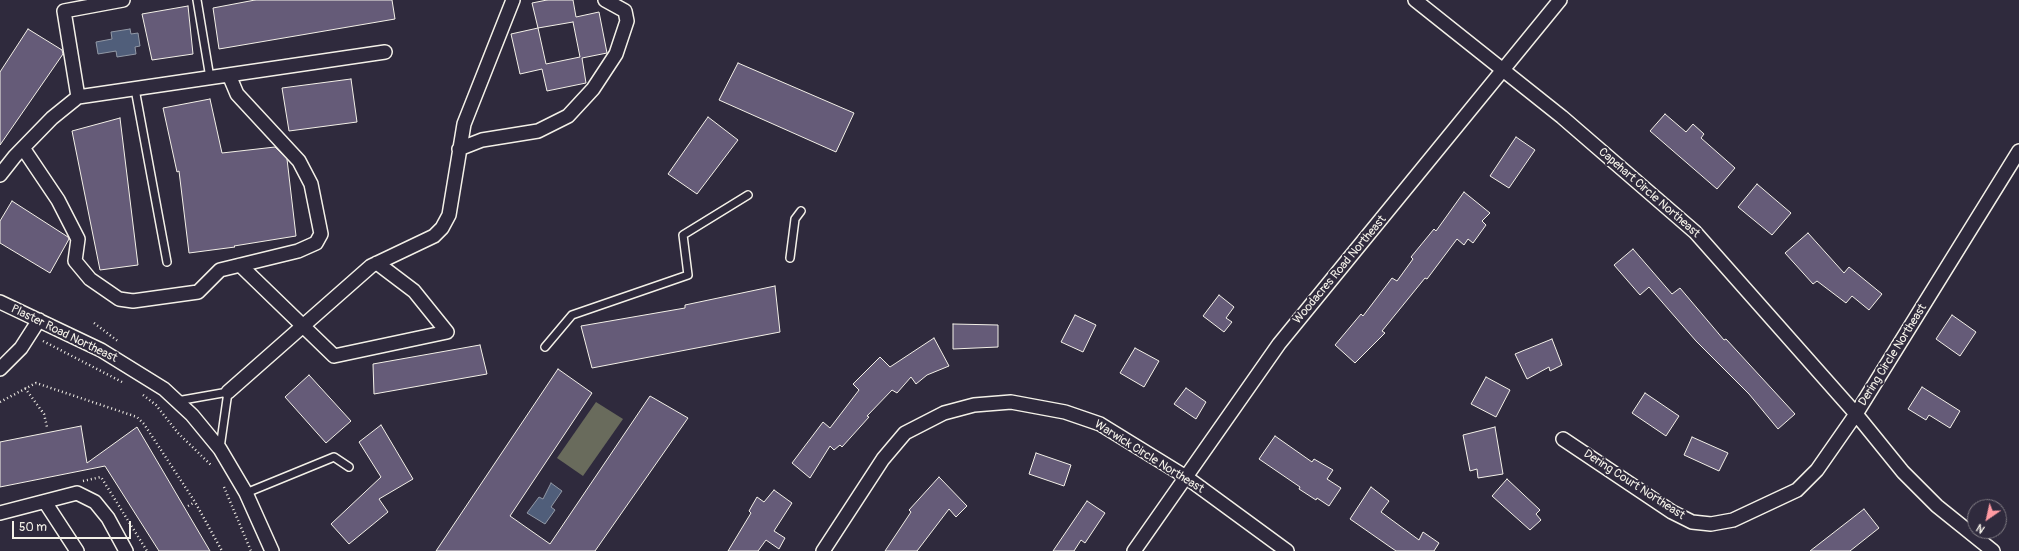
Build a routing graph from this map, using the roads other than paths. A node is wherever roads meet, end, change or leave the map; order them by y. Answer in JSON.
{"nodes":[{"id":1,"x":123,"y":0,"type":"edge"},
{"id":2,"x":197,"y":0,"type":"edge"},
{"id":3,"x":513,"y":0,"type":"edge"},
{"id":4,"x":605,"y":0,"type":"edge"},
{"id":5,"x":1415,"y":0,"type":"edge"},
{"id":6,"x":1560,"y":0,"type":"edge"},
{"id":7,"x":385,"y":52,"type":"dead end"},
{"id":8,"x":1502,"y":70,"type":"junction"},
{"id":9,"x":229,"y":75,"type":"junction"},
{"id":10,"x":210,"y":78,"type":"junction"},
{"id":11,"x":135,"y":89,"type":"junction"},
{"id":12,"x":78,"y":97,"type":"junction"},
{"id":13,"x":23,"y":148,"type":"junction"},
{"id":14,"x":459,"y":149,"type":"junction"},
{"id":15,"x":2019,"y":151,"type":"edge"},
{"id":16,"x":0,"y":175,"type":"edge"},
{"id":17,"x":748,"y":195,"type":"dead end"},
{"id":18,"x":800,"y":211,"type":"dead end"},
{"id":19,"x":790,"y":258,"type":"dead end"},
{"id":20,"x":167,"y":262,"type":"dead end"},
{"id":21,"x":377,"y":263,"type":"junction"},
{"id":22,"x":240,"y":265,"type":"junction"},
{"id":23,"x":0,"y":302,"type":"edge"},
{"id":24,"x":39,"y":320,"type":"junction"},
{"id":25,"x":303,"y":327,"type":"junction"},
{"id":26,"x":545,"y":347,"type":"dead end"},
{"id":27,"x":0,"y":369,"type":"edge"},
{"id":28,"x":228,"y":392,"type":"junction"},
{"id":29,"x":177,"y":401,"type":"junction"},
{"id":30,"x":1856,"y":414,"type":"junction"},
{"id":31,"x":1563,"y":439,"type":"dead end"},
{"id":32,"x":220,"y":449,"type":"junction"},
{"id":33,"x":349,"y":467,"type":"dead end"},
{"id":34,"x":1186,"y":477,"type":"junction"},
{"id":35,"x":246,"y":493,"type":"junction"},
{"id":36,"x":45,"y":502,"type":"junction"},
{"id":37,"x":0,"y":513,"type":"edge"},
{"id":38,"x":77,"y":551,"type":"edge"},
{"id":39,"x":126,"y":551,"type":"edge"},
{"id":40,"x":272,"y":551,"type":"edge"},
{"id":41,"x":823,"y":551,"type":"edge"},
{"id":42,"x":1134,"y":551,"type":"edge"},
{"id":43,"x":1287,"y":551,"type":"edge"},
{"id":44,"x":1992,"y":551,"type":"edge"}],
"edges":[{"from":1,"to":12,"type":"street"},
{"from":2,"to":10,"type":"lane"},
{"from":3,"to":14,"type":"street"},
{"from":4,"to":14,"type":"street"},
{"from":5,"to":8,"type":"street","name":"Capehart Circle Northeast"},
{"from":6,"to":8,"type":"street","name":"Woodacres Road Northeast"},
{"from":7,"to":9,"type":"street"},
{"from":8,"to":30,"type":"street","name":"Capehart Circle Northeast"},
{"from":8,"to":34,"type":"street","name":"Woodacres Road Northeast"},
{"from":9,"to":10,"type":"street"},
{"from":9,"to":22,"type":"street"},
{"from":10,"to":11,"type":"street"},
{"from":11,"to":12,"type":"street"},
{"from":11,"to":20,"type":"lane"},
{"from":12,"to":13,"type":"street"},
{"from":13,"to":16,"type":"street"},
{"from":13,"to":22,"type":"street"},
{"from":14,"to":21,"type":"street"},
{"from":15,"to":30,"type":"street","name":"Dering Circle Northeast"},
{"from":17,"to":26,"type":"lane"},
{"from":18,"to":19,"type":"lane"},
{"from":21,"to":25,"type":"street"},
{"from":21,"to":25,"type":"street"},
{"from":22,"to":25,"type":"street"},
{"from":23,"to":24,"type":"street","name":"Plaster Road Northeast"},
{"from":24,"to":27,"type":"street"},
{"from":24,"to":29,"type":"street","name":"Plaster Road Northeast"},
{"from":25,"to":28,"type":"street"},
{"from":28,"to":29,"type":"lane"},
{"from":28,"to":32,"type":"lane"},
{"from":29,"to":32,"type":"street","name":"Plaster Road Northeast"},
{"from":30,"to":31,"type":"street","name":"Dering Court Northeast"},
{"from":30,"to":44,"type":"street","name":"Dering Circle Northeast"},
{"from":32,"to":35,"type":"street","name":"Plaster Road Northeast"},
{"from":33,"to":35,"type":"lane"},
{"from":34,"to":41,"type":"street","name":"Warwick Circle Northeast"},
{"from":34,"to":42,"type":"street","name":"Woodacres Road Northeast"},
{"from":34,"to":43,"type":"street","name":"Warwick Circle Northeast"},
{"from":35,"to":40,"type":"street","name":"Plaster Road Northeast"},
{"from":36,"to":37,"type":"street"},
{"from":36,"to":38,"type":"street"},
{"from":36,"to":39,"type":"street"}]}
